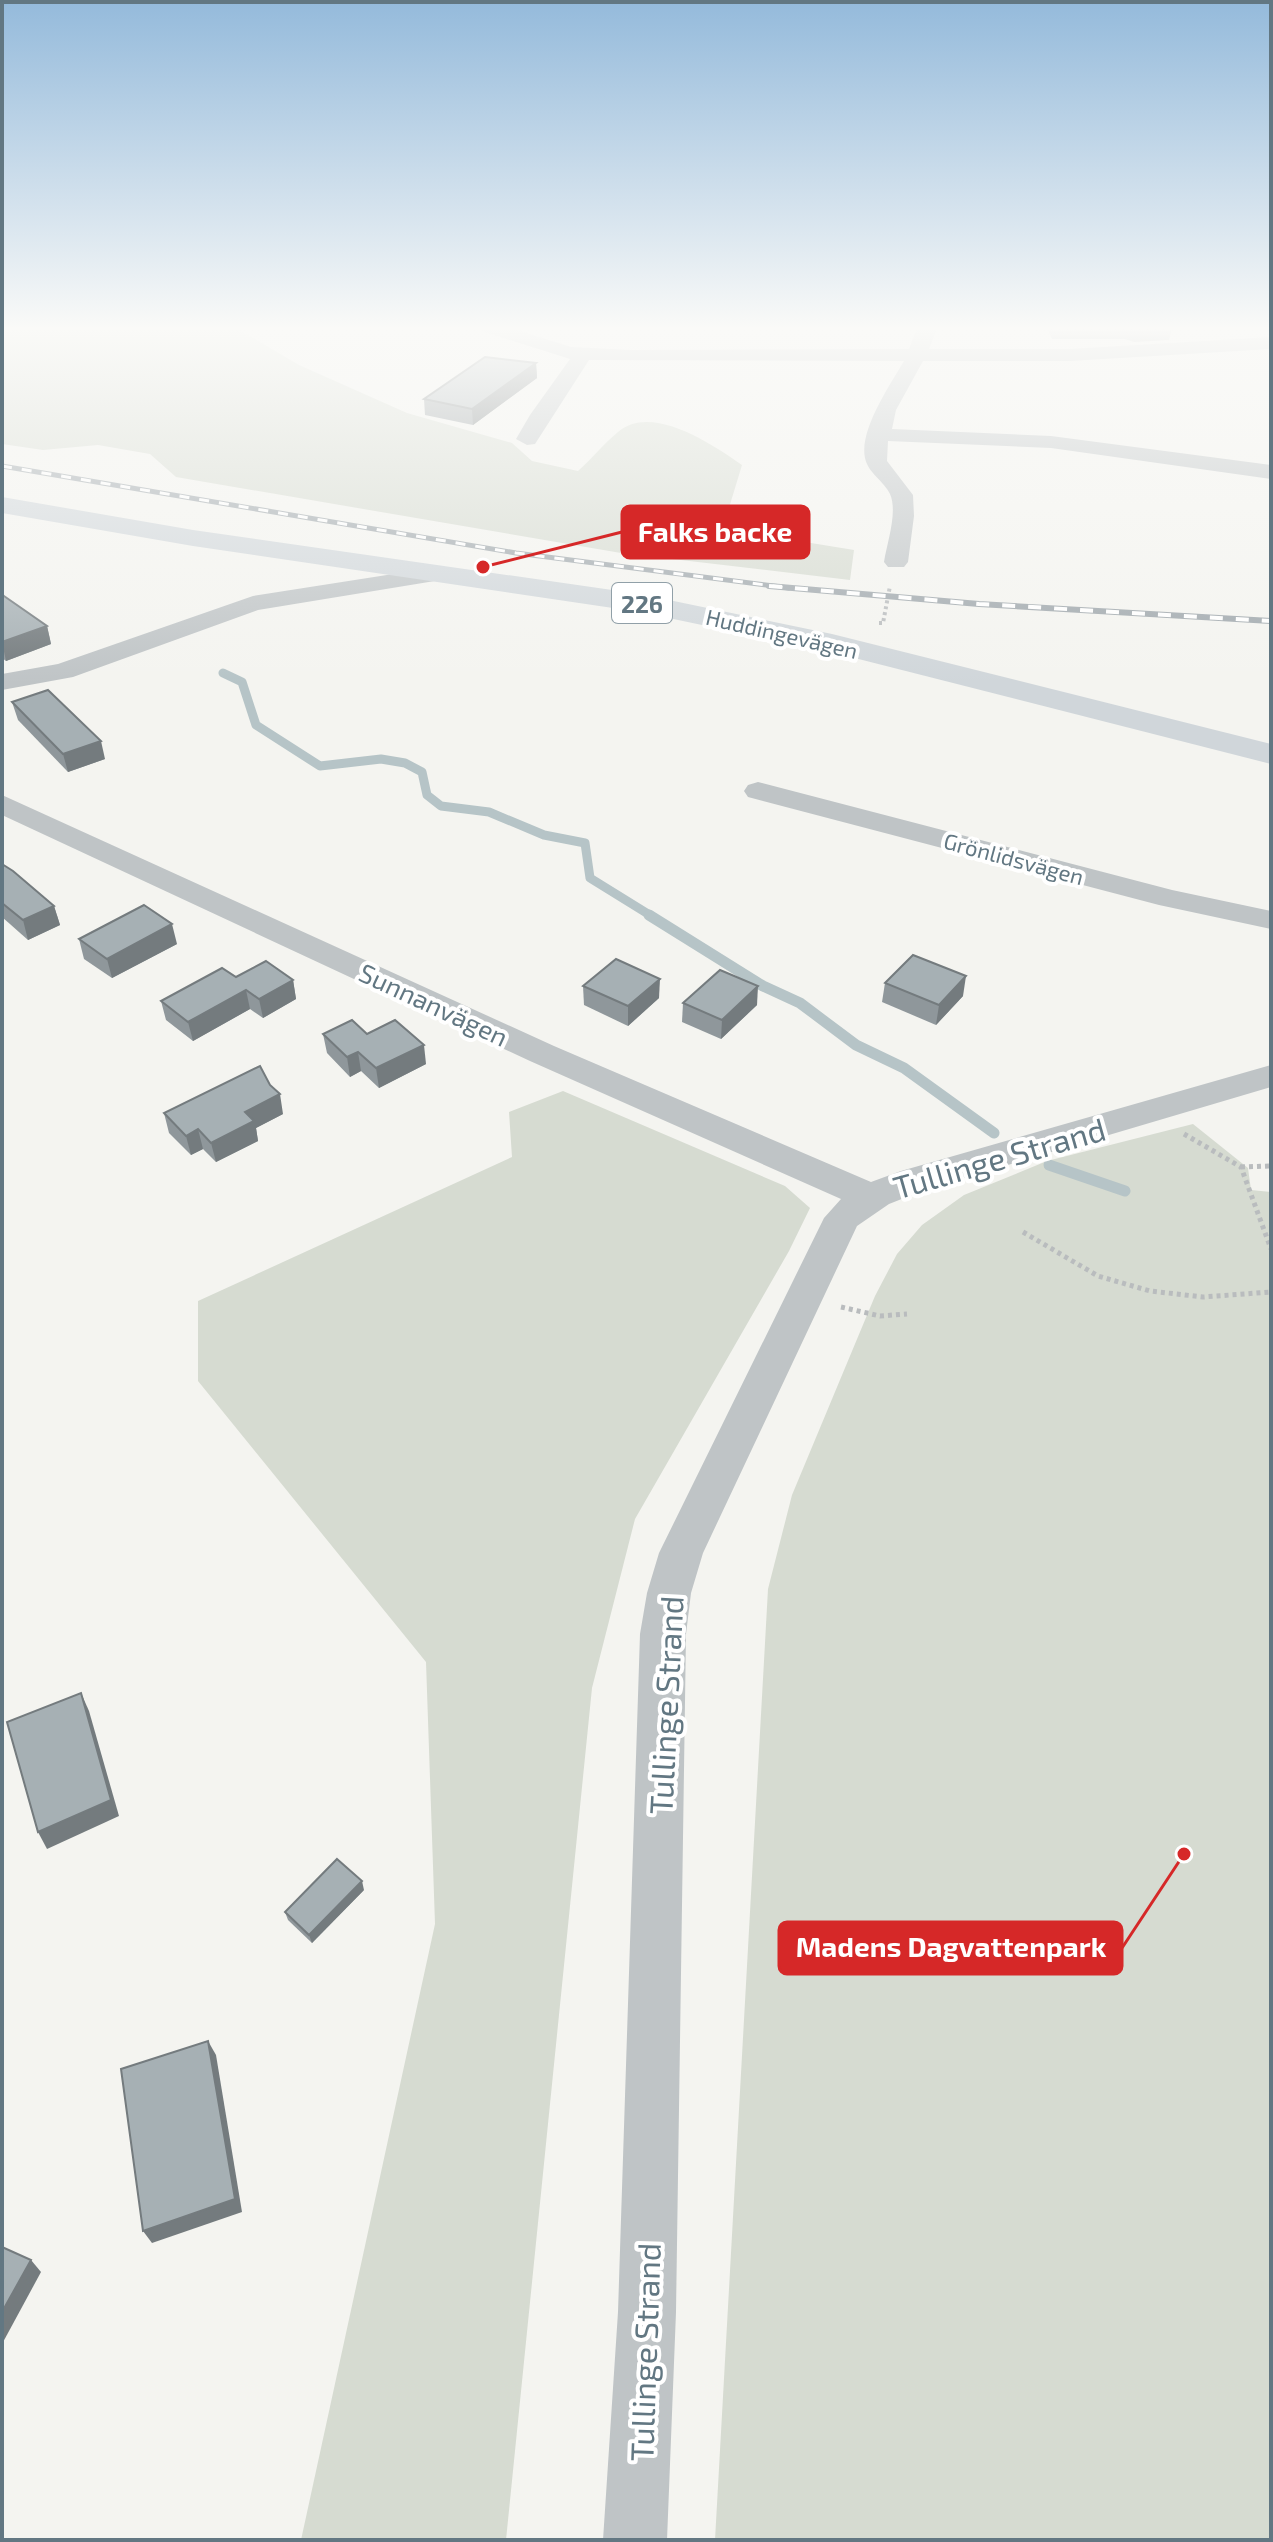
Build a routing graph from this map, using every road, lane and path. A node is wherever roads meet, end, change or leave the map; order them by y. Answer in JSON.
{"nodes":[{"id":1,"x":878,"y":447,"type":"edge"},
{"id":2,"x":1092,"y":447,"type":"edge"},
{"id":3,"x":1271,"y":472,"type":"edge"},
{"id":4,"x":2,"y":505,"type":"edge"},
{"id":5,"x":896,"y":562,"type":"joint"},
{"id":6,"x":438,"y":574,"type":"junction"},
{"id":7,"x":873,"y":622,"type":"dead end"},
{"id":8,"x":2,"y":682,"type":"edge"},
{"id":9,"x":1271,"y":754,"type":"edge"},
{"id":10,"x":758,"y":791,"type":"dead end"},
{"id":11,"x":2,"y":804,"type":"edge"},
{"id":12,"x":1271,"y":920,"type":"edge"},
{"id":13,"x":1271,"y":1076,"type":"edge"},
{"id":14,"x":1148,"y":1113,"type":"junction"},
{"id":15,"x":1271,"y":1166,"type":"edge"},
{"id":16,"x":1241,"y":1167,"type":"junction"},
{"id":17,"x":869,"y":1196,"type":"junction"},
{"id":18,"x":1023,"y":1232,"type":"dead end"},
{"id":19,"x":1270,"y":1248,"type":"edge"},
{"id":20,"x":1271,"y":1292,"type":"edge"},
{"id":21,"x":804,"y":1298,"type":"junction"},
{"id":22,"x":907,"y":1314,"type":"dead end"},
{"id":23,"x":635,"y":2540,"type":"edge"}],
"edges":[{"from":1,"to":5,"type":"street"},
{"from":2,"to":3,"type":"street"},
{"from":4,"to":6,"type":"main road","name":"Huddingevägen","number":"226"},
{"from":5,"to":7,"type":"path"},
{"from":6,"to":8,"type":"street"},
{"from":6,"to":9,"type":"main road","name":"Huddingevägen","number":"226"},
{"from":10,"to":12,"type":"street","name":"Grönlidsvägen"},
{"from":11,"to":17,"type":"street","name":"Sunnanvägen"},
{"from":13,"to":14,"type":"street","name":"Tullinge Strand"},
{"from":14,"to":16,"type":"path"},
{"from":14,"to":17,"type":"street","name":"Tullinge Strand"},
{"from":15,"to":16,"type":"path"},
{"from":16,"to":19,"type":"path"},
{"from":17,"to":21,"type":"street","name":"Tullinge Strand"},
{"from":18,"to":20,"type":"path"},
{"from":21,"to":22,"type":"path"},
{"from":21,"to":23,"type":"street","name":"Tullinge Strand"}]}
